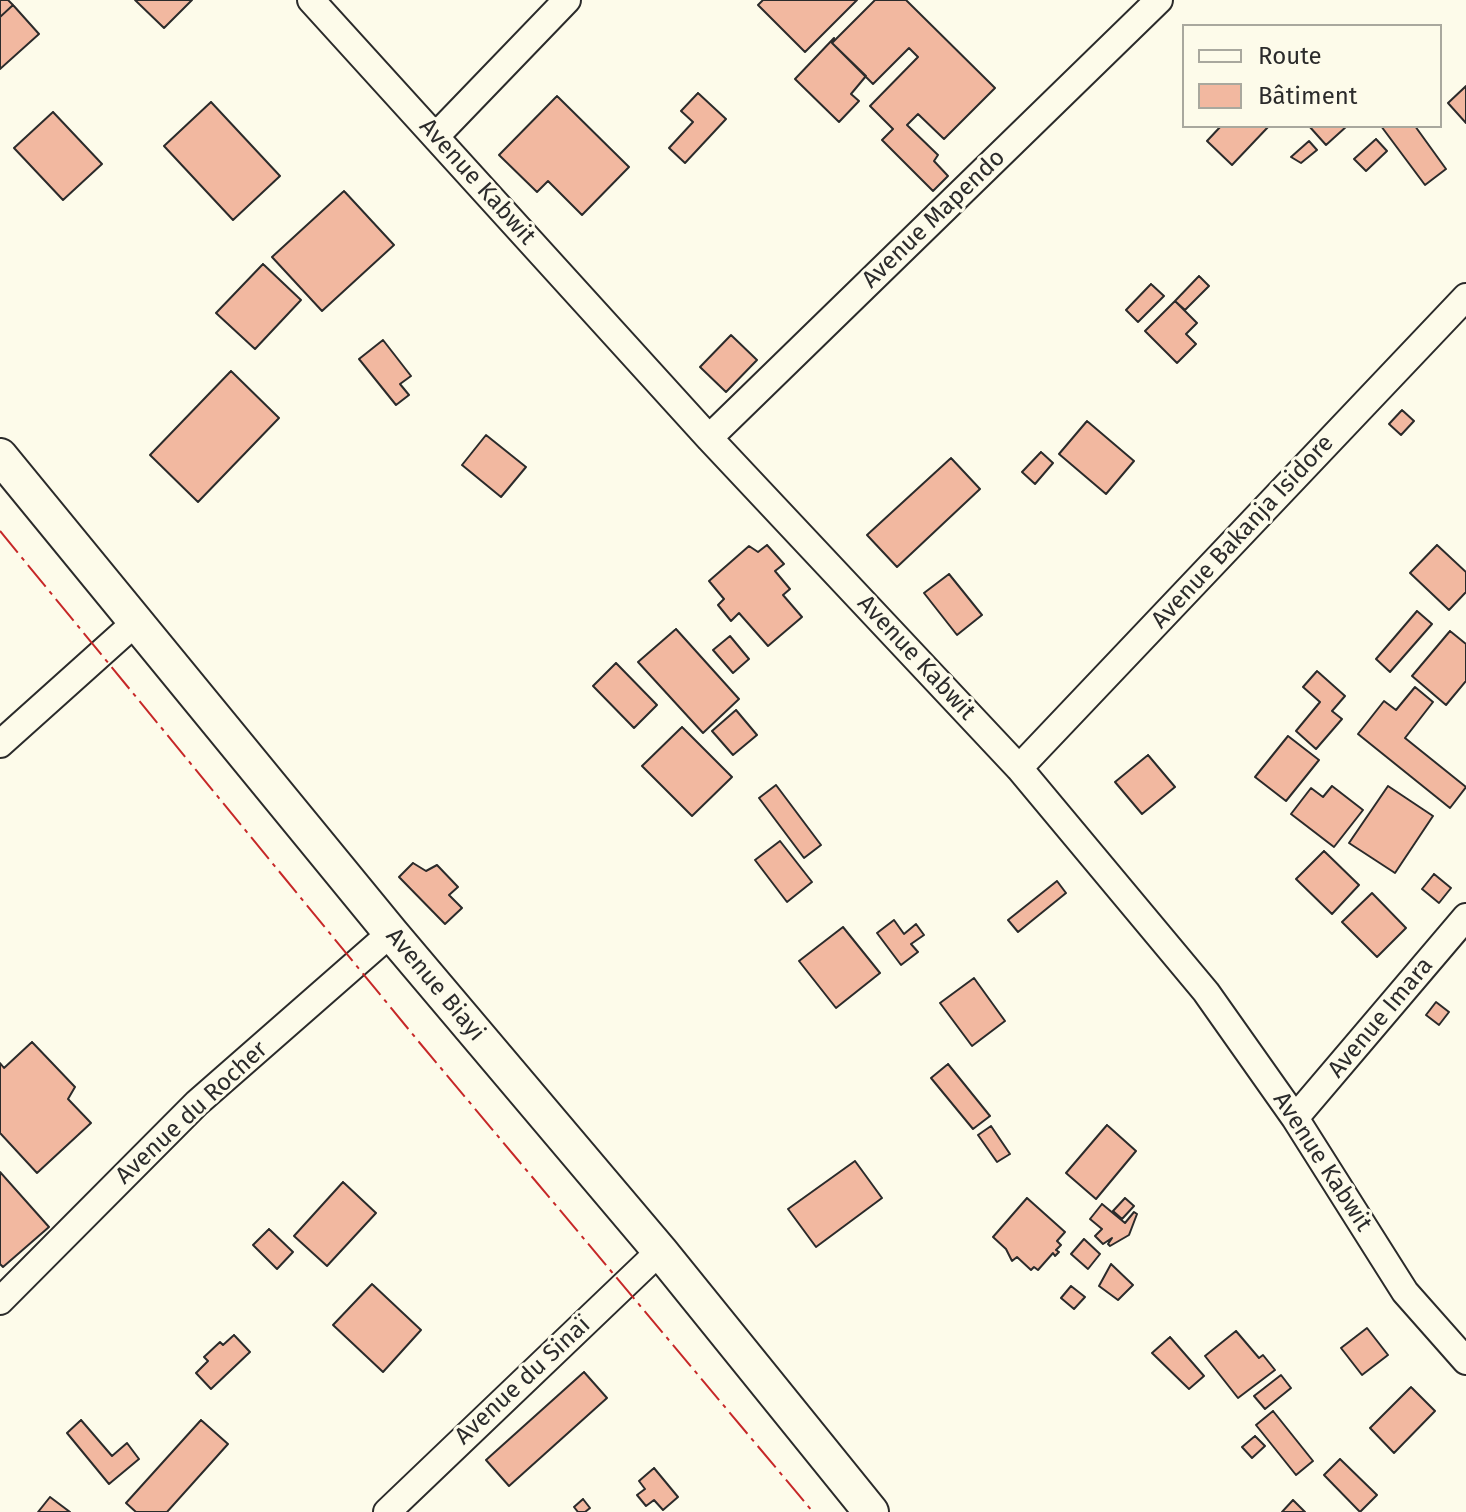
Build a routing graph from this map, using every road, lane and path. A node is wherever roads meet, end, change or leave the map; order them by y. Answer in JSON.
{"nodes":[{"id":1,"x":311,"y":0,"type":"edge"},
{"id":2,"x":567,"y":0,"type":"edge"},
{"id":3,"x":1159,"y":0,"type":"edge"},
{"id":4,"x":436,"y":136,"type":"junction"},
{"id":5,"x":1466,"y":297,"type":"edge"},
{"id":6,"x":709,"y":438,"type":"junction"},
{"id":7,"x":0,"y":456,"type":"edge"},
{"id":8,"x":136,"y":622,"type":"junction"},
{"id":9,"x":0,"y":744,"type":"edge"},
{"id":10,"x":1019,"y":768,"type":"junction"},
{"id":11,"x":1466,"y":917,"type":"edge"},
{"id":12,"x":391,"y":933,"type":"junction"},
{"id":13,"x":1295,"y":1118,"type":"junction"},
{"id":14,"x":660,"y":1251,"type":"junction"},
{"id":15,"x":0,"y":1301,"type":"edge"},
{"id":16,"x":1466,"y":1361,"type":"edge"},
{"id":17,"x":387,"y":1512,"type":"edge"},
{"id":18,"x":871,"y":1512,"type":"edge"}],
"edges":[{"from":1,"to":4,"type":"street","name":"Avenue Kabwit"},
{"from":2,"to":4,"type":"street"},
{"from":3,"to":6,"type":"street","name":"Avenue Mapendo"},
{"from":4,"to":6,"type":"street","name":"Avenue Kabwit"},
{"from":5,"to":10,"type":"street","name":"Avenue Bakanja Isidore"},
{"from":6,"to":10,"type":"street","name":"Avenue Kabwit"},
{"from":7,"to":8,"type":"street","name":"Avenue Biayi"},
{"from":8,"to":9,"type":"street"},
{"from":8,"to":12,"type":"street","name":"Avenue Biayi"},
{"from":10,"to":13,"type":"street","name":"Avenue Kabwit"},
{"from":11,"to":13,"type":"street","name":"Avenue Imara"},
{"from":12,"to":14,"type":"street","name":"Avenue Biayi"},
{"from":12,"to":15,"type":"street","name":"Avenue du Rocher"},
{"from":13,"to":16,"type":"street","name":"Avenue Kabwit"},
{"from":14,"to":17,"type":"street","name":"Avenue du Sinaï"},
{"from":14,"to":18,"type":"street","name":"Avenue Biayi"}]}
